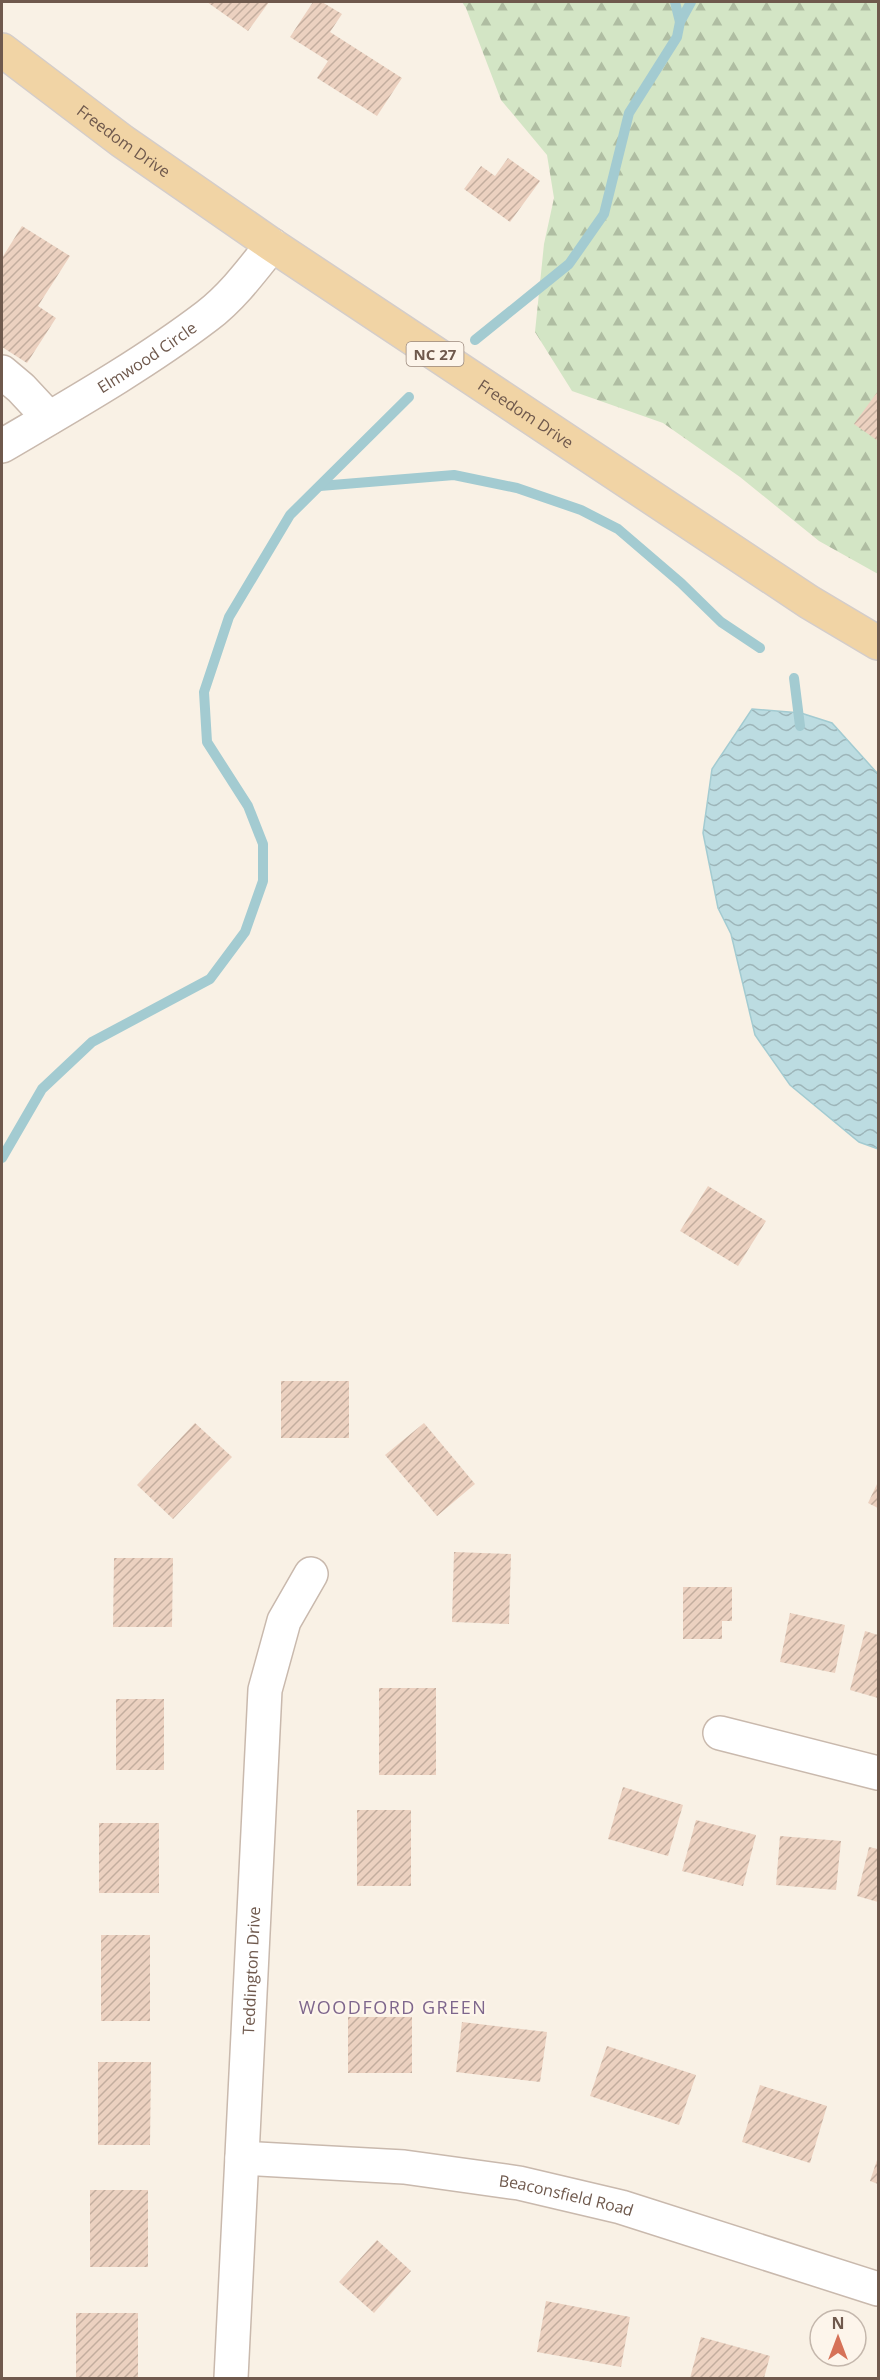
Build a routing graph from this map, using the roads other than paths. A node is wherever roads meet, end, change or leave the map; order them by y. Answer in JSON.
{"nodes":[{"id":1,"x":2,"y":50,"type":"edge"},
{"id":2,"x":272,"y":245,"type":"junction"},
{"id":3,"x":2,"y":372,"type":"edge"},
{"id":4,"x":49,"y":418,"type":"junction"},
{"id":5,"x":2,"y":446,"type":"edge"},
{"id":6,"x":879,"y":643,"type":"edge"},
{"id":7,"x":312,"y":1574,"type":"dead end"},
{"id":8,"x":720,"y":1733,"type":"dead end"},
{"id":9,"x":879,"y":1773,"type":"edge"},
{"id":10,"x":242,"y":2158,"type":"junction"},
{"id":11,"x":879,"y":2289,"type":"edge"},
{"id":12,"x":231,"y":2379,"type":"edge"}],
"edges":[{"from":1,"to":2,"type":"main road","name":"Freedom Drive","number":"NC 27"},
{"from":2,"to":4,"type":"street","name":"Elmwood Circle"},
{"from":2,"to":6,"type":"main road","name":"Freedom Drive","number":"NC 27"},
{"from":3,"to":4,"type":"street"},
{"from":4,"to":5,"type":"street","name":"Elmwood Circle"},
{"from":7,"to":10,"type":"street","name":"Teddington Drive"},
{"from":8,"to":9,"type":"street"},
{"from":10,"to":11,"type":"street","name":"Beaconsfield Road"},
{"from":10,"to":12,"type":"street","name":"Teddington Drive"}]}
